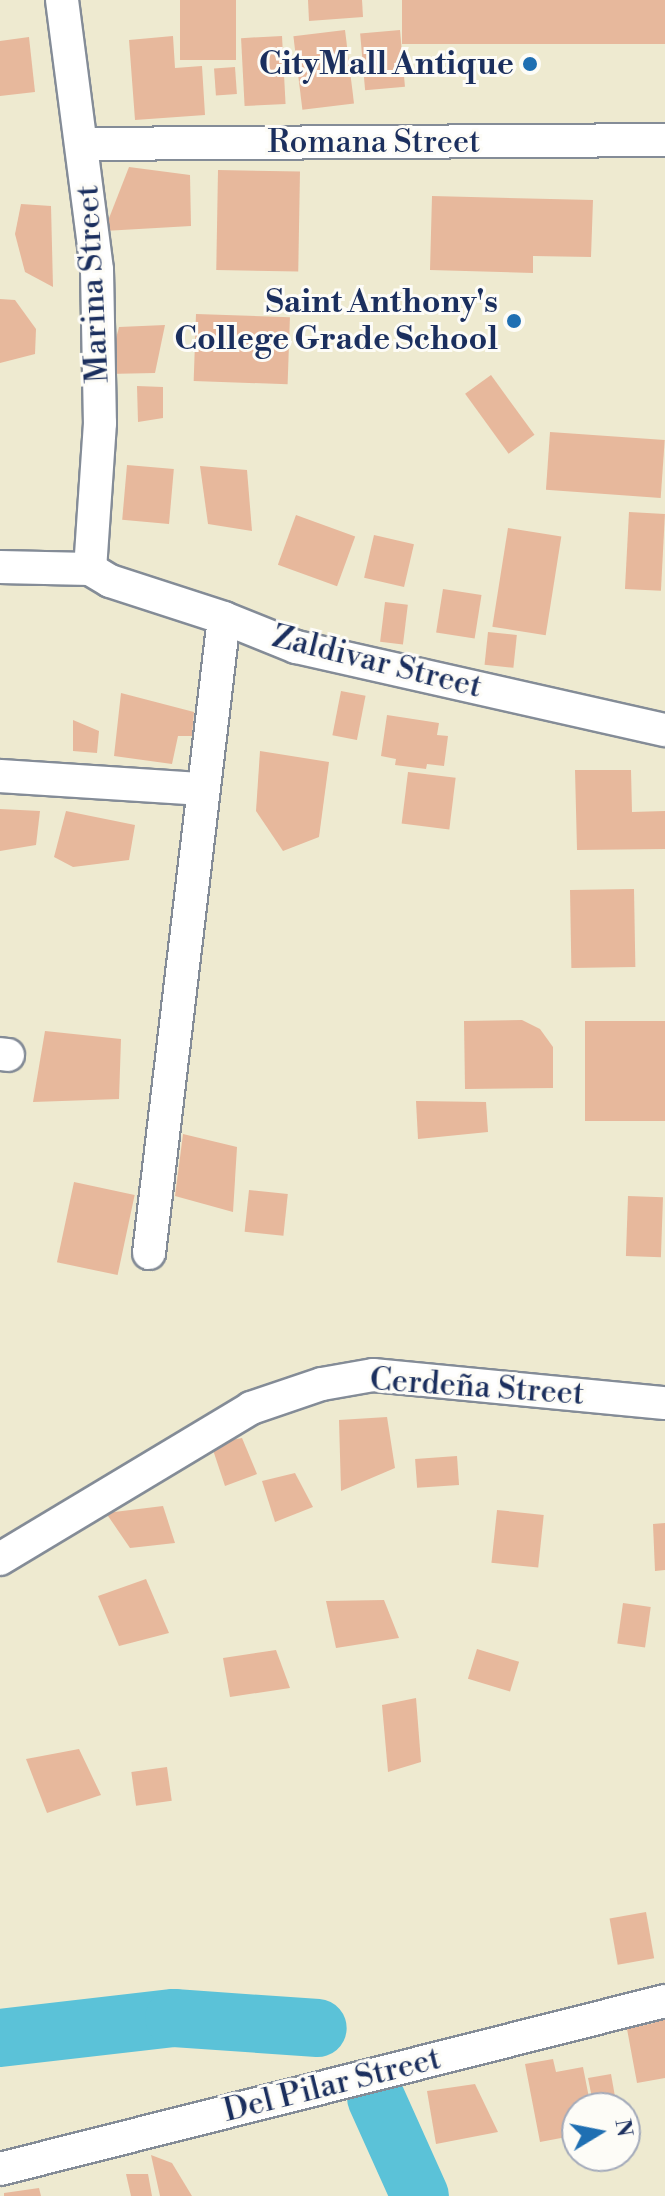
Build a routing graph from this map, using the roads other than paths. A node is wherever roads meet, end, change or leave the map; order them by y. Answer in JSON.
{"nodes":[{"id":1,"x":62,"y":0,"type":"edge"},
{"id":2,"x":665,"y":140,"type":"edge"},
{"id":3,"x":83,"y":144,"type":"junction"},
{"id":4,"x":0,"y":567,"type":"edge"},
{"id":5,"x":90,"y":569,"type":"junction"},
{"id":6,"x":224,"y":618,"type":"junction"},
{"id":7,"x":665,"y":730,"type":"edge"},
{"id":8,"x":0,"y":776,"type":"edge"},
{"id":9,"x":203,"y":789,"type":"junction"},
{"id":10,"x":149,"y":1253,"type":"dead end"},
{"id":11,"x":665,"y":1403,"type":"edge"},
{"id":12,"x":0,"y":1559,"type":"edge"},
{"id":13,"x":665,"y":2001,"type":"edge"},
{"id":14,"x":0,"y":2169,"type":"edge"}],
"edges":[{"from":1,"to":3,"type":"street","name":"Marina Street"},
{"from":2,"to":3,"type":"street","name":"Romana Street"},
{"from":3,"to":5,"type":"street","name":"Marina Street"},
{"from":4,"to":5,"type":"street","name":"Zaldivar Street"},
{"from":5,"to":6,"type":"street","name":"Zaldivar Street"},
{"from":6,"to":7,"type":"street","name":"Zaldivar Street"},
{"from":6,"to":9,"type":"street"},
{"from":8,"to":9,"type":"street"},
{"from":9,"to":10,"type":"street"},
{"from":11,"to":12,"type":"street","name":"Cerdeña Street"},
{"from":13,"to":14,"type":"street","name":"Del Pilar Street"}]}
